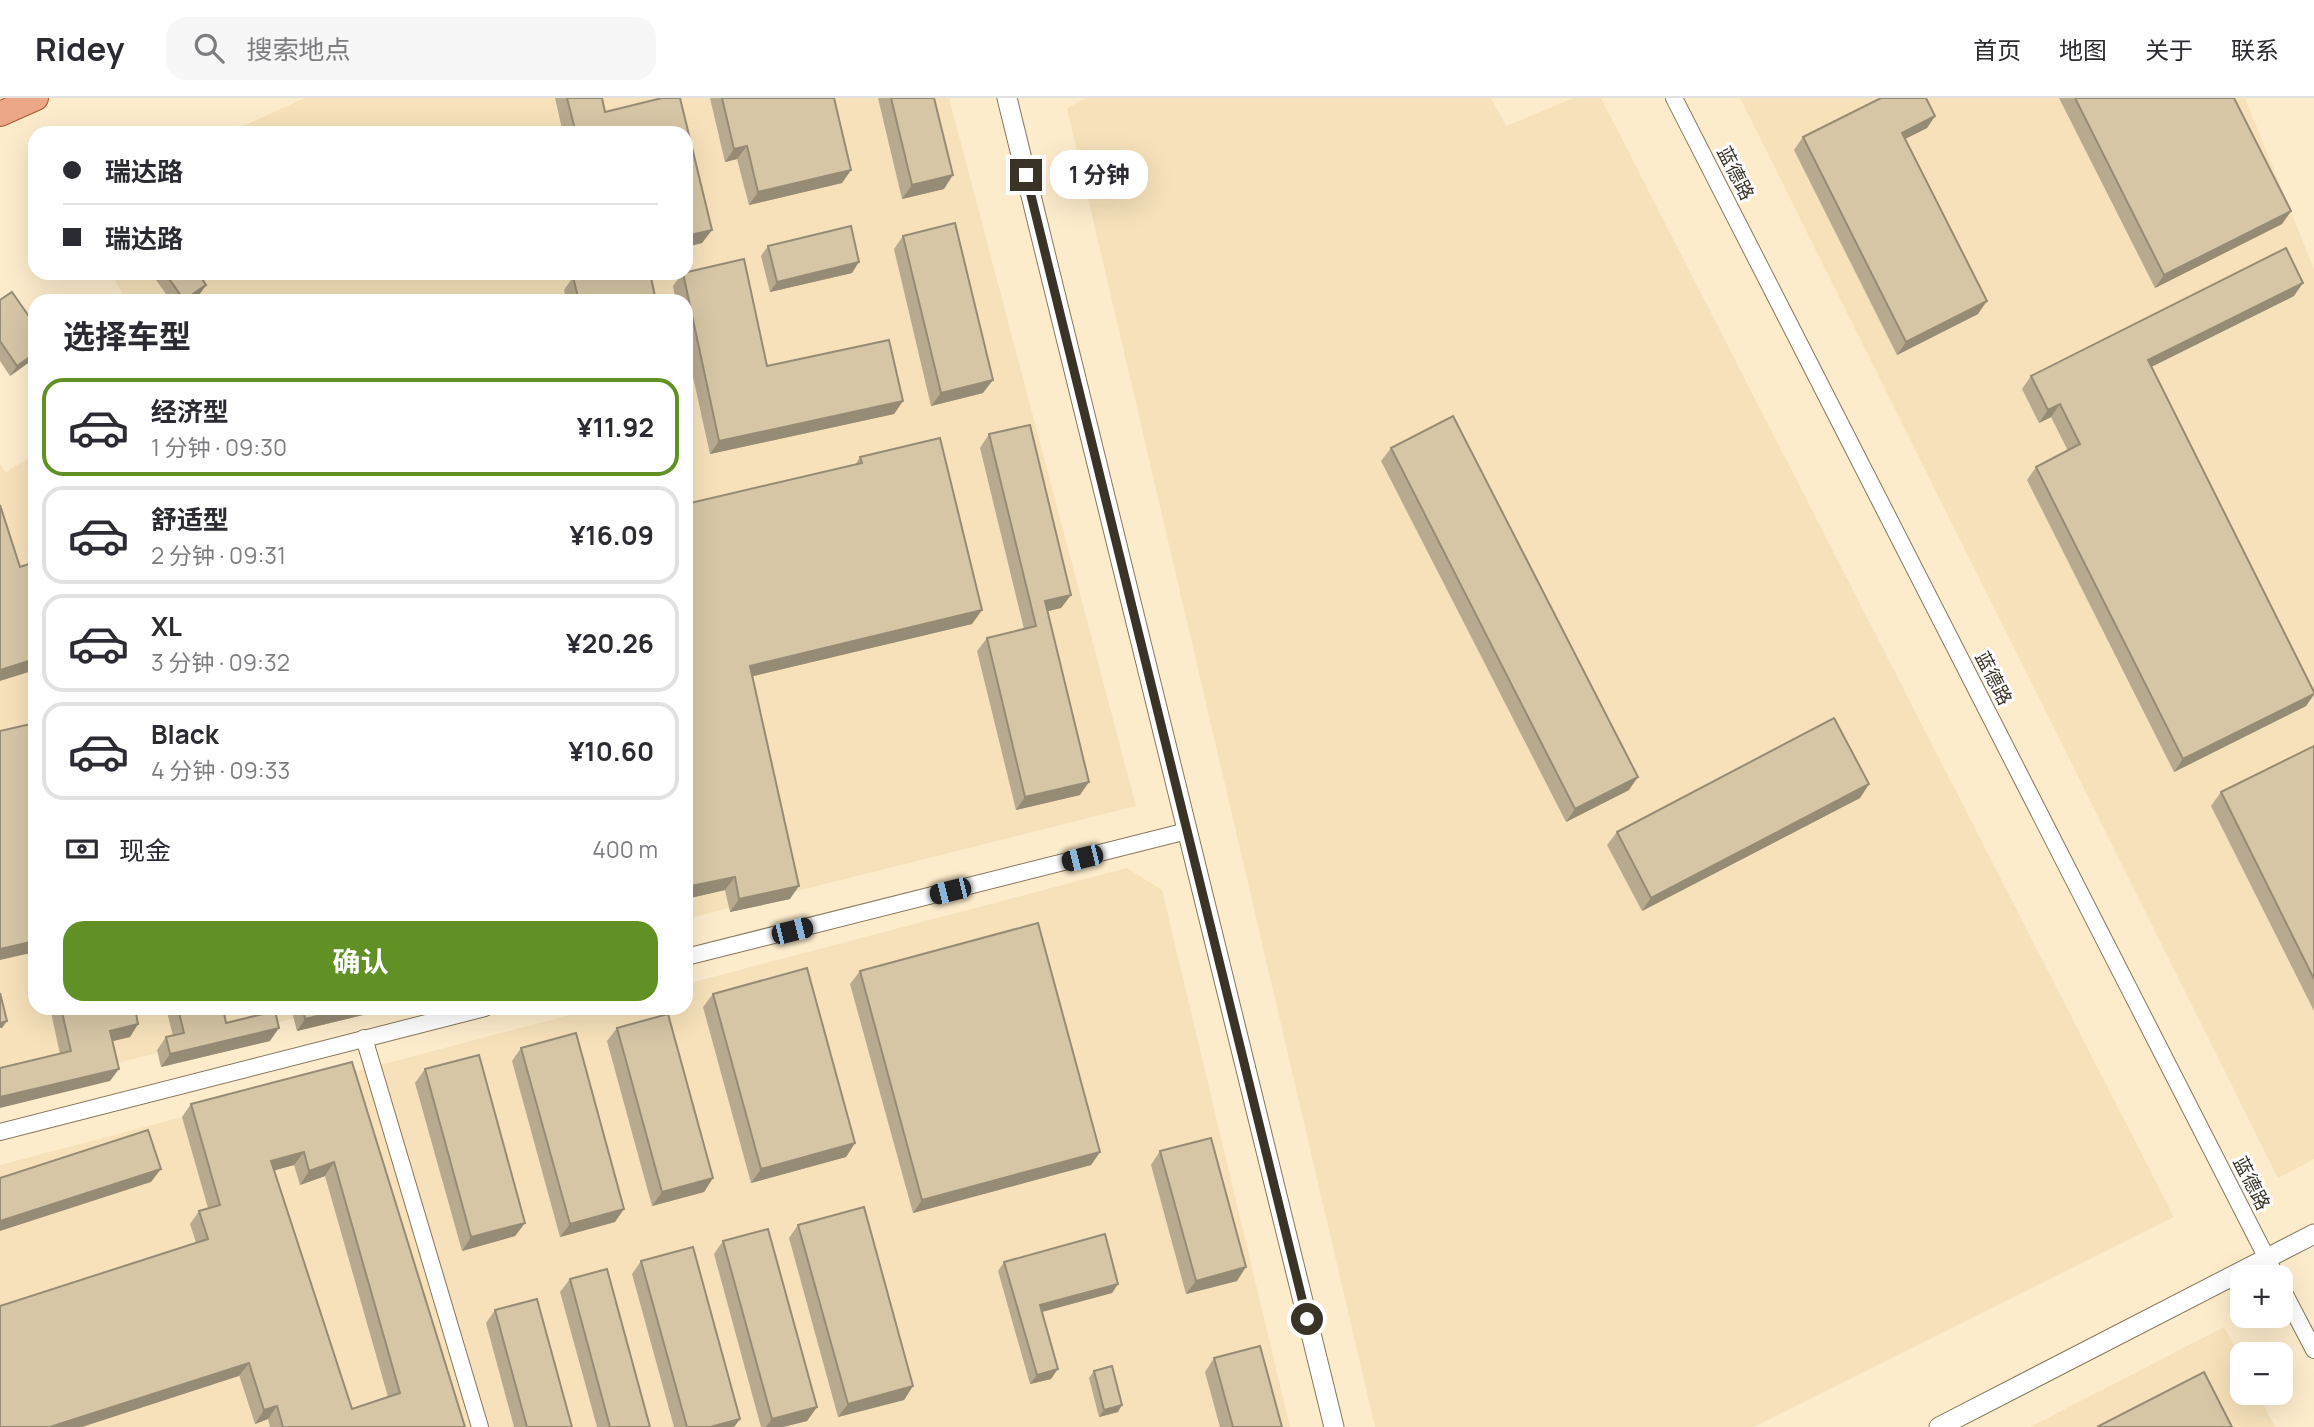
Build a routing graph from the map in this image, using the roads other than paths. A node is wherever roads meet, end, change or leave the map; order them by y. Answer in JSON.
{"nodes":[{"id":1,"x":36,"y":98,"type":"edge"},
{"id":2,"x":1007,"y":98,"type":"edge"},
{"id":3,"x":1674,"y":98,"type":"edge"},
{"id":4,"x":0,"y":114,"type":"edge"},
{"id":5,"x":1187,"y":831,"type":"junction"},
{"id":6,"x":693,"y":955,"type":"edge"},
{"id":7,"x":457,"y":1015,"type":"edge"},
{"id":8,"x":364,"y":1038,"type":"junction"},
{"id":9,"x":0,"y":1132,"type":"edge"},
{"id":10,"x":2314,"y":1234,"type":"edge"},
{"id":11,"x":2266,"y":1258,"type":"junction"},
{"id":12,"x":2270,"y":1265,"type":"edge"},
{"id":13,"x":2293,"y":1310,"type":"edge"},
{"id":14,"x":2314,"y":1350,"type":"edge"},
{"id":15,"x":480,"y":1427,"type":"edge"},
{"id":16,"x":1334,"y":1427,"type":"edge"},
{"id":17,"x":1939,"y":1427,"type":"edge"}],
"edges":[{"from":1,"to":4,"type":"main road"},
{"from":2,"to":5,"type":"street"},
{"from":3,"to":11,"type":"street","name":"蓝德路"},
{"from":5,"to":6,"type":"street"},
{"from":5,"to":16,"type":"street"},
{"from":7,"to":8,"type":"street"},
{"from":8,"to":9,"type":"street"},
{"from":8,"to":15,"type":"street"},
{"from":10,"to":11,"type":"street"},
{"from":11,"to":12,"type":"street","name":"蓝德路"},
{"from":11,"to":17,"type":"street"},
{"from":13,"to":14,"type":"street"}]}
